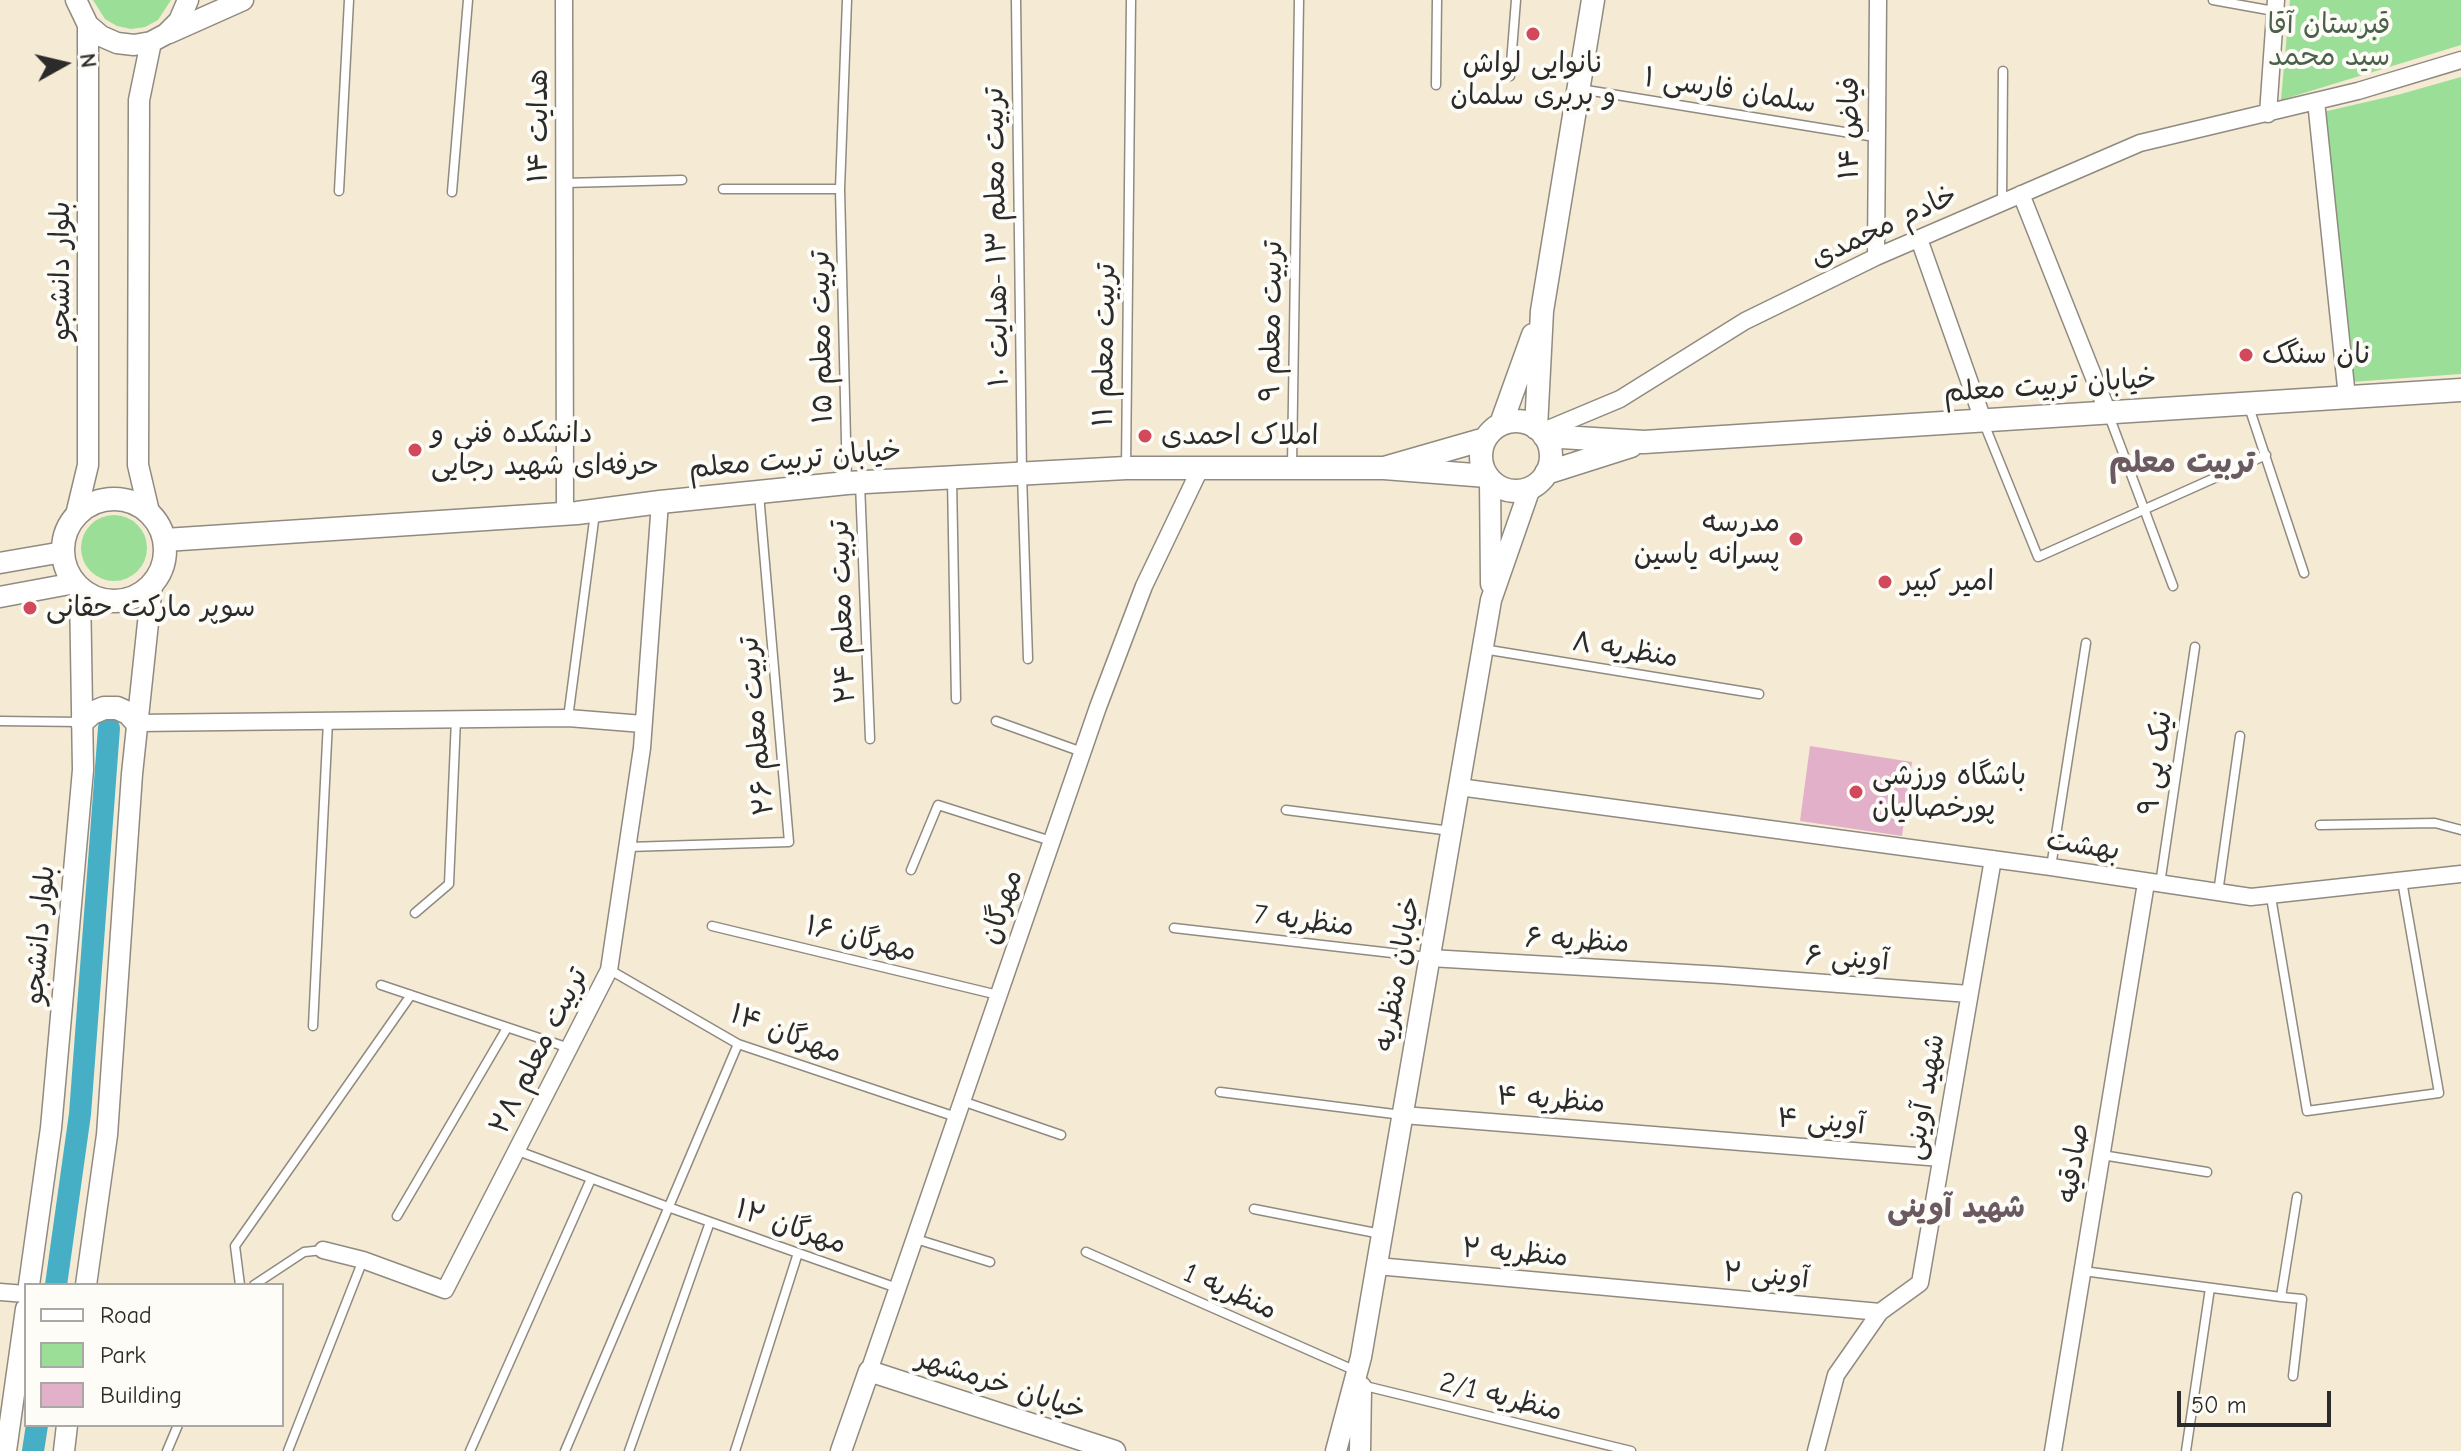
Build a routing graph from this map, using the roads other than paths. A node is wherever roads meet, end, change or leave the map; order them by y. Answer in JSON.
{"nodes":[{"id":1,"x":76,"y":0,"type":"edge"},
{"id":2,"x":188,"y":0,"type":"edge"},
{"id":3,"x":243,"y":0,"type":"edge"},
{"id":4,"x":349,"y":0,"type":"edge"},
{"id":5,"x":468,"y":0,"type":"edge"},
{"id":6,"x":564,"y":0,"type":"edge"},
{"id":7,"x":847,"y":0,"type":"edge"},
{"id":8,"x":1016,"y":0,"type":"edge"},
{"id":9,"x":1131,"y":0,"type":"edge"},
{"id":10,"x":1299,"y":0,"type":"edge"},
{"id":11,"x":1437,"y":0,"type":"edge"},
{"id":12,"x":1516,"y":0,"type":"edge"},
{"id":13,"x":1593,"y":0,"type":"edge"},
{"id":14,"x":1878,"y":0,"type":"edge"},
{"id":15,"x":2213,"y":0,"type":"edge"},
{"id":16,"x":2275,"y":6,"type":"edge"},
{"id":17,"x":88,"y":25,"type":"junction"},
{"id":18,"x":158,"y":38,"type":"junction"},
{"id":19,"x":2461,"y":60,"type":"edge"},
{"id":20,"x":2003,"y":71,"type":"dead end"},
{"id":21,"x":1510,"y":76,"type":"dead end"},
{"id":22,"x":1436,"y":85,"type":"dead end"},
{"id":23,"x":1578,"y":89,"type":"junction"},
{"id":24,"x":2316,"y":101,"type":"junction"},
{"id":25,"x":2268,"y":114,"type":"junction"},
{"id":26,"x":1875,"y":137,"type":"junction"},
{"id":27,"x":682,"y":180,"type":"dead end"},
{"id":28,"x":565,"y":183,"type":"junction"},
{"id":29,"x":723,"y":189,"type":"dead end"},
{"id":30,"x":840,"y":189,"type":"junction"},
{"id":31,"x":339,"y":191,"type":"dead end"},
{"id":32,"x":452,"y":192,"type":"dead end"},
{"id":33,"x":2021,"y":194,"type":"junction"},
{"id":34,"x":2002,"y":202,"type":"junction"},
{"id":35,"x":1919,"y":239,"type":"junction"},
{"id":36,"x":1876,"y":257,"type":"junction"},
{"id":37,"x":1542,"y":311,"type":"junction"},
{"id":38,"x":2461,"y":390,"type":"edge"},
{"id":39,"x":2347,"y":397,"type":"junction"},
{"id":40,"x":2247,"y":403,"type":"junction"},
{"id":41,"x":2108,"y":413,"type":"junction"},
{"id":42,"x":1983,"y":420,"type":"junction"},
{"id":43,"x":1493,"y":432,"type":"junction"},
{"id":44,"x":1540,"y":432,"type":"junction"},
{"id":45,"x":1644,"y":442,"type":"junction"},
{"id":46,"x":2266,"y":455,"type":"junction"},
{"id":47,"x":1201,"y":467,"type":"junction"},
{"id":48,"x":1292,"y":467,"type":"junction"},
{"id":49,"x":1126,"y":468,"type":"junction"},
{"id":50,"x":1384,"y":468,"type":"junction"},
{"id":51,"x":1022,"y":474,"type":"junction"},
{"id":52,"x":952,"y":478,"type":"junction"},
{"id":53,"x":1488,"y":478,"type":"junction"},
{"id":54,"x":1538,"y":481,"type":"junction"},
{"id":55,"x":854,"y":483,"type":"junction"},
{"id":56,"x":759,"y":492,"type":"junction"},
{"id":57,"x":660,"y":502,"type":"junction"},
{"id":58,"x":596,"y":510,"type":"junction"},
{"id":59,"x":2145,"y":511,"type":"junction"},
{"id":60,"x":149,"y":512,"type":"junction"},
{"id":61,"x":565,"y":514,"type":"junction"},
{"id":62,"x":76,"y":515,"type":"junction"},
{"id":63,"x":165,"y":540,"type":"junction"},
{"id":64,"x":63,"y":552,"type":"junction"},
{"id":65,"x":0,"y":563,"type":"edge"},
{"id":66,"x":2304,"y":573,"type":"dead end"},
{"id":67,"x":77,"y":585,"type":"junction"},
{"id":68,"x":152,"y":585,"type":"junction"},
{"id":69,"x":2173,"y":586,"type":"dead end"},
{"id":70,"x":0,"y":597,"type":"edge"},
{"id":71,"x":1491,"y":600,"type":"junction"},
{"id":72,"x":2086,"y":643,"type":"dead end"},
{"id":73,"x":2195,"y":647,"type":"dead end"},
{"id":74,"x":1483,"y":649,"type":"junction"},
{"id":75,"x":1028,"y":659,"type":"dead end"},
{"id":76,"x":1759,"y":694,"type":"dead end"},
{"id":77,"x":956,"y":699,"type":"dead end"},
{"id":78,"x":568,"y":718,"type":"junction"},
{"id":79,"x":456,"y":719,"type":"junction"},
{"id":80,"x":328,"y":720,"type":"junction"},
{"id":81,"x":0,"y":721,"type":"edge"},
{"id":82,"x":996,"y":721,"type":"dead end"},
{"id":83,"x":82,"y":722,"type":"junction"},
{"id":84,"x":137,"y":723,"type":"junction"},
{"id":85,"x":643,"y":724,"type":"junction"},
{"id":86,"x":2240,"y":736,"type":"dead end"},
{"id":87,"x":870,"y":739,"type":"dead end"},
{"id":88,"x":1082,"y":752,"type":"junction"},
{"id":89,"x":1459,"y":787,"type":"junction"},
{"id":90,"x":1286,"y":810,"type":"dead end"},
{"id":91,"x":2320,"y":825,"type":"dead end"},
{"id":92,"x":2461,"y":830,"type":"edge"},
{"id":93,"x":1452,"y":831,"type":"junction"},
{"id":94,"x":1052,"y":842,"type":"junction"},
{"id":95,"x":627,"y":847,"type":"junction"},
{"id":96,"x":1993,"y":859,"type":"junction"},
{"id":97,"x":2051,"y":867,"type":"junction"},
{"id":98,"x":911,"y":870,"type":"dead end"},
{"id":99,"x":2461,"y":874,"type":"edge"},
{"id":100,"x":2402,"y":881,"type":"junction"},
{"id":101,"x":2153,"y":884,"type":"junction"},
{"id":102,"x":2218,"y":893,"type":"junction"},
{"id":103,"x":2271,"y":897,"type":"junction"},
{"id":104,"x":415,"y":913,"type":"dead end"},
{"id":105,"x":712,"y":926,"type":"dead end"},
{"id":106,"x":1174,"y":928,"type":"dead end"},
{"id":107,"x":1430,"y":958,"type":"junction"},
{"id":108,"x":609,"y":970,"type":"junction"},
{"id":109,"x":1721,"y":975,"type":"joint"},
{"id":110,"x":381,"y":985,"type":"dead end"},
{"id":111,"x":1969,"y":994,"type":"junction"},
{"id":112,"x":411,"y":995,"type":"junction"},
{"id":113,"x":999,"y":996,"type":"junction"},
{"id":114,"x":313,"y":1026,"type":"dead end"},
{"id":115,"x":507,"y":1028,"type":"junction"},
{"id":116,"x":738,"y":1044,"type":"junction"},
{"id":117,"x":569,"y":1048,"type":"junction"},
{"id":118,"x":1220,"y":1092,"type":"dead end"},
{"id":119,"x":960,"y":1109,"type":"junction"},
{"id":120,"x":1403,"y":1115,"type":"junction"},
{"id":121,"x":1061,"y":1135,"type":"dead end"},
{"id":122,"x":1696,"y":1137,"type":"joint"},
{"id":123,"x":518,"y":1151,"type":"junction"},
{"id":124,"x":2102,"y":1155,"type":"junction"},
{"id":125,"x":1941,"y":1158,"type":"junction"},
{"id":126,"x":2207,"y":1172,"type":"dead end"},
{"id":127,"x":591,"y":1179,"type":"junction"},
{"id":128,"x":2297,"y":1197,"type":"dead end"},
{"id":129,"x":668,"y":1207,"type":"junction"},
{"id":130,"x":1254,"y":1209,"type":"dead end"},
{"id":131,"x":397,"y":1216,"type":"dead end"},
{"id":132,"x":710,"y":1222,"type":"junction"},
{"id":133,"x":1382,"y":1234,"type":"junction"},
{"id":134,"x":916,"y":1239,"type":"junction"},
{"id":135,"x":323,"y":1250,"type":"joint"},
{"id":136,"x":1086,"y":1252,"type":"dead end"},
{"id":137,"x":798,"y":1253,"type":"junction"},
{"id":138,"x":363,"y":1260,"type":"junction"},
{"id":139,"x":990,"y":1262,"type":"dead end"},
{"id":140,"x":1377,"y":1266,"type":"junction"},
{"id":141,"x":2083,"y":1271,"type":"junction"},
{"id":142,"x":29,"y":1283,"type":"edge"},
{"id":143,"x":86,"y":1283,"type":"edge"},
{"id":144,"x":240,"y":1283,"type":"edge"},
{"id":145,"x":257,"y":1283,"type":"edge"},
{"id":146,"x":898,"y":1288,"type":"junction"},
{"id":147,"x":2210,"y":1288,"type":"junction"},
{"id":148,"x":1648,"y":1291,"type":"joint"},
{"id":149,"x":0,"y":1292,"type":"edge"},
{"id":150,"x":24,"y":1294,"type":"edge"},
{"id":151,"x":2281,"y":1297,"type":"junction"},
{"id":152,"x":1880,"y":1312,"type":"junction"},
{"id":153,"x":24,"y":1323,"type":"edge"},
{"id":154,"x":869,"y":1371,"type":"junction"},
{"id":155,"x":1360,"y":1371,"type":"junction"},
{"id":156,"x":2293,"y":1376,"type":"dead end"},
{"id":157,"x":67,"y":1427,"type":"edge"},
{"id":158,"x":177,"y":1427,"type":"edge"},
{"id":159,"x":1101,"y":1449,"type":"edge"},
{"id":160,"x":6,"y":1451,"type":"edge"},
{"id":161,"x":64,"y":1451,"type":"edge"},
{"id":162,"x":167,"y":1451,"type":"edge"},
{"id":163,"x":288,"y":1451,"type":"edge"},
{"id":164,"x":470,"y":1451,"type":"edge"},
{"id":165,"x":565,"y":1451,"type":"edge"},
{"id":166,"x":629,"y":1451,"type":"edge"},
{"id":167,"x":735,"y":1451,"type":"edge"},
{"id":168,"x":841,"y":1451,"type":"edge"},
{"id":169,"x":1336,"y":1451,"type":"edge"},
{"id":170,"x":1360,"y":1451,"type":"edge"},
{"id":171,"x":1631,"y":1451,"type":"edge"},
{"id":172,"x":1816,"y":1451,"type":"edge"},
{"id":173,"x":2053,"y":1451,"type":"edge"},
{"id":174,"x":2186,"y":1451,"type":"edge"}],
"edges":[{"from":1,"to":17,"type":"street"},
{"from":2,"to":18,"type":"street"},
{"from":3,"to":18,"type":"street"},
{"from":4,"to":31,"type":"lane"},
{"from":5,"to":32,"type":"lane"},
{"from":6,"to":28,"type":"street","name":"هدایت ۱۴"},
{"from":7,"to":30,"type":"lane","name":"تربیت معلم ۱۵"},
{"from":8,"to":51,"type":"lane","name":"تربیت معلم ۱۳ -هدایت ۱۰"},
{"from":9,"to":49,"type":"lane","name":"تربیت معلم ۱۱"},
{"from":10,"to":48,"type":"lane","name":"تربیت معلم ۹"},
{"from":11,"to":22,"type":"lane"},
{"from":12,"to":21,"type":"lane"},
{"from":13,"to":23,"type":"main road"},
{"from":14,"to":26,"type":"street","name":"فیاض ۱۴"},
{"from":15,"to":16,"type":"lane"},
{"from":16,"to":25,"type":"street"},
{"from":17,"to":18,"type":"street"},
{"from":17,"to":62,"type":"street","name":"بلوار دانشجو"},
{"from":18,"to":60,"type":"street"},
{"from":19,"to":24,"type":"street","name":"خادم محمدی"},
{"from":20,"to":34,"type":"lane"},
{"from":23,"to":26,"type":"lane","name":"سلمان فارسی ۱"},
{"from":23,"to":37,"type":"main road"},
{"from":24,"to":25,"type":"street","name":"خادم محمدی"},
{"from":24,"to":39,"type":"street"},
{"from":25,"to":33,"type":"street","name":"خادم محمدی"},
{"from":26,"to":36,"type":"street","name":"فیاض ۱۴"},
{"from":27,"to":28,"type":"lane"},
{"from":28,"to":61,"type":"street","name":"هدایت ۱۴"},
{"from":29,"to":30,"type":"lane"},
{"from":30,"to":55,"type":"lane","name":"تربیت معلم ۱۵"},
{"from":33,"to":34,"type":"street","name":"خادم محمدی"},
{"from":33,"to":41,"type":"street"},
{"from":34,"to":35,"type":"street","name":"خادم محمدی"},
{"from":35,"to":36,"type":"street","name":"خادم محمدی"},
{"from":35,"to":42,"type":"street"},
{"from":36,"to":44,"type":"street","name":"خادم محمدی"},
{"from":37,"to":43,"type":"main road"},
{"from":37,"to":44,"type":"main road"},
{"from":38,"to":39,"type":"main road","name":"خیابان تربیت معلم"},
{"from":39,"to":40,"type":"main road","name":"خیابان تربیت معلم"},
{"from":40,"to":41,"type":"main road","name":"خیابان تربیت معلم"},
{"from":40,"to":46,"type":"lane"},
{"from":41,"to":42,"type":"main road","name":"خیابان تربیت معلم"},
{"from":41,"to":59,"type":"lane"},
{"from":42,"to":45,"type":"main road","name":"خیابان تربیت معلم"},
{"from":42,"to":59,"type":"lane"},
{"from":43,"to":44,"type":"main road"},
{"from":43,"to":50,"type":"main road"},
{"from":43,"to":53,"type":"main road"},
{"from":44,"to":45,"type":"main road"},
{"from":44,"to":54,"type":"main road"},
{"from":45,"to":54,"type":"main road"},
{"from":46,"to":59,"type":"lane"},
{"from":46,"to":66,"type":"lane"},
{"from":47,"to":48,"type":"main road","name":"خیابان تربیت معلم"},
{"from":47,"to":49,"type":"main road","name":"خیابان تربیت معلم"},
{"from":47,"to":88,"type":"street","name":"مهرگان"},
{"from":48,"to":50,"type":"main road","name":"خیابان تربیت معلم"},
{"from":49,"to":51,"type":"main road","name":"خیابان تربیت معلم"},
{"from":50,"to":53,"type":"main road"},
{"from":51,"to":52,"type":"main road","name":"خیابان تربیت معلم"},
{"from":51,"to":75,"type":"lane","name":"تربیت معلم ۱۳ -هدایت ۱۰"},
{"from":52,"to":55,"type":"main road","name":"خیابان تربیت معلم"},
{"from":52,"to":77,"type":"lane"},
{"from":53,"to":54,"type":"main road"},
{"from":53,"to":71,"type":"street"},
{"from":54,"to":71,"type":"street"},
{"from":55,"to":56,"type":"main road","name":"خیابان تربیت معلم"},
{"from":55,"to":87,"type":"lane","name":"تربیت معلم ۲۴"},
{"from":56,"to":57,"type":"main road","name":"خیابان تربیت معلم"},
{"from":56,"to":95,"type":"lane","name":"تربیت معلم ۲۶"},
{"from":57,"to":58,"type":"main road","name":"خیابان تربیت معلم"},
{"from":57,"to":85,"type":"street","name":"تربیت معلم ۲۸"},
{"from":58,"to":61,"type":"main road","name":"خیابان تربیت معلم"},
{"from":58,"to":78,"type":"lane"},
{"from":59,"to":69,"type":"lane"},
{"from":60,"to":62,"type":"main road"},
{"from":60,"to":63,"type":"main road"},
{"from":61,"to":63,"type":"main road","name":"خیابان تربیت معلم"},
{"from":62,"to":64,"type":"main road"},
{"from":63,"to":68,"type":"main road"},
{"from":64,"to":65,"type":"street"},
{"from":64,"to":67,"type":"main road"},
{"from":67,"to":68,"type":"main road"},
{"from":67,"to":70,"type":"street"},
{"from":67,"to":83,"type":"street","name":"بلوار دانشجو"},
{"from":68,"to":84,"type":"street"},
{"from":71,"to":74,"type":"street","name":"خیابان منظریه"},
{"from":72,"to":97,"type":"lane"},
{"from":73,"to":101,"type":"lane","name":"نیک پی ۹"},
{"from":74,"to":76,"type":"lane","name":"منظریه ۸"},
{"from":74,"to":89,"type":"street","name":"خیابان منظریه"},
{"from":78,"to":79,"type":"street"},
{"from":78,"to":85,"type":"street"},
{"from":79,"to":80,"type":"street"},
{"from":79,"to":104,"type":"lane"},
{"from":80,"to":84,"type":"street"},
{"from":80,"to":114,"type":"lane"},
{"from":81,"to":83,"type":"lane"},
{"from":82,"to":88,"type":"lane"},
{"from":83,"to":84,"type":"main road"},
{"from":83,"to":142,"type":"street","name":"بلوار دانشجو"},
{"from":84,"to":143,"type":"street"},
{"from":85,"to":95,"type":"street","name":"تربیت معلم ۲۸"},
{"from":86,"to":102,"type":"lane"},
{"from":88,"to":94,"type":"street","name":"مهرگان"},
{"from":89,"to":93,"type":"street","name":"خیابان منظریه"},
{"from":89,"to":96,"type":"street","name":"بهشت"},
{"from":90,"to":93,"type":"lane"},
{"from":91,"to":92,"type":"lane"},
{"from":93,"to":107,"type":"street","name":"خیابان منظریه"},
{"from":94,"to":98,"type":"lane"},
{"from":94,"to":113,"type":"street","name":"مهرگان"},
{"from":95,"to":108,"type":"street","name":"تربیت معلم ۲۸"},
{"from":96,"to":97,"type":"street","name":"بهشت"},
{"from":96,"to":111,"type":"street","name":"شهید آوینی"},
{"from":97,"to":101,"type":"street","name":"بهشت"},
{"from":99,"to":100,"type":"street","name":"بهشت"},
{"from":100,"to":103,"type":"street","name":"بهشت"},
{"from":100,"to":103,"type":"lane"},
{"from":101,"to":102,"type":"street","name":"بهشت"},
{"from":101,"to":124,"type":"street","name":"صادقیه"},
{"from":102,"to":103,"type":"street","name":"بهشت"},
{"from":105,"to":113,"type":"lane","name":"مهرگان ۱۶"},
{"from":106,"to":107,"type":"lane","name":"منظریه 7"},
{"from":107,"to":109,"type":"street","name":"منظریه ۶"},
{"from":107,"to":120,"type":"street","name":"خیابان منظریه"},
{"from":108,"to":116,"type":"lane","name":"مهرگان ۱۴"},
{"from":108,"to":117,"type":"street","name":"تربیت معلم ۲۸"},
{"from":109,"to":111,"type":"street","name":"آوینی ۶"},
{"from":110,"to":112,"type":"lane"},
{"from":111,"to":125,"type":"street","name":"شهید آوینی"},
{"from":112,"to":115,"type":"lane"},
{"from":112,"to":144,"type":"lane"},
{"from":113,"to":119,"type":"street","name":"مهرگان"},
{"from":115,"to":117,"type":"lane"},
{"from":115,"to":131,"type":"lane"},
{"from":116,"to":119,"type":"lane","name":"مهرگان ۱۴"},
{"from":116,"to":129,"type":"lane"},
{"from":117,"to":123,"type":"street","name":"تربیت معلم ۲۸"},
{"from":118,"to":120,"type":"lane"},
{"from":119,"to":121,"type":"lane","name":"مهرگان ۱۴"},
{"from":119,"to":134,"type":"street","name":"مهرگان"},
{"from":120,"to":122,"type":"street","name":"منظریه ۴"},
{"from":120,"to":133,"type":"street","name":"خیابان منظریه"},
{"from":122,"to":125,"type":"street","name":"آوینی ۴"},
{"from":123,"to":127,"type":"lane","name":"مهرگان ۱۲"},
{"from":123,"to":138,"type":"street","name":"تربیت معلم ۲۸"},
{"from":124,"to":126,"type":"lane"},
{"from":124,"to":141,"type":"street","name":"صادقیه"},
{"from":125,"to":152,"type":"street","name":"شهید آوینی"},
{"from":127,"to":129,"type":"lane","name":"مهرگان ۱۲"},
{"from":127,"to":164,"type":"lane"},
{"from":128,"to":151,"type":"lane"},
{"from":129,"to":132,"type":"lane","name":"مهرگان ۱۲"},
{"from":129,"to":165,"type":"lane"},
{"from":130,"to":133,"type":"lane"},
{"from":132,"to":137,"type":"lane","name":"مهرگان ۱۲"},
{"from":132,"to":166,"type":"lane"},
{"from":133,"to":140,"type":"street","name":"خیابان منظریه"},
{"from":134,"to":139,"type":"lane"},
{"from":134,"to":146,"type":"street","name":"مهرگان"},
{"from":135,"to":138,"type":"street","name":"تربیت معلم ۲۸"},
{"from":135,"to":145,"type":"lane"},
{"from":136,"to":155,"type":"lane","name":"منظریه 1"},
{"from":137,"to":146,"type":"lane","name":"مهرگان ۱۲"},
{"from":137,"to":167,"type":"lane"},
{"from":138,"to":163,"type":"lane"},
{"from":140,"to":148,"type":"street","name":"منظریه ۲"},
{"from":140,"to":155,"type":"street","name":"خیابان منظریه"},
{"from":141,"to":147,"type":"lane"},
{"from":141,"to":173,"type":"street","name":"صادقیه"},
{"from":146,"to":154,"type":"street","name":"مهرگان"},
{"from":147,"to":151,"type":"lane"},
{"from":147,"to":174,"type":"lane"},
{"from":148,"to":152,"type":"street","name":"آوینی ۲"},
{"from":149,"to":150,"type":"street"},
{"from":151,"to":156,"type":"lane"},
{"from":152,"to":172,"type":"street","name":"شهید آوینی"},
{"from":153,"to":160,"type":"street"},
{"from":154,"to":159,"type":"street","name":"خیابان خرمشهر"},
{"from":154,"to":168,"type":"street"},
{"from":155,"to":169,"type":"street"},
{"from":155,"to":170,"type":"street"},
{"from":155,"to":171,"type":"lane","name":"منظریه 2/1"},
{"from":157,"to":161,"type":"street"},
{"from":158,"to":162,"type":"lane"}]}
